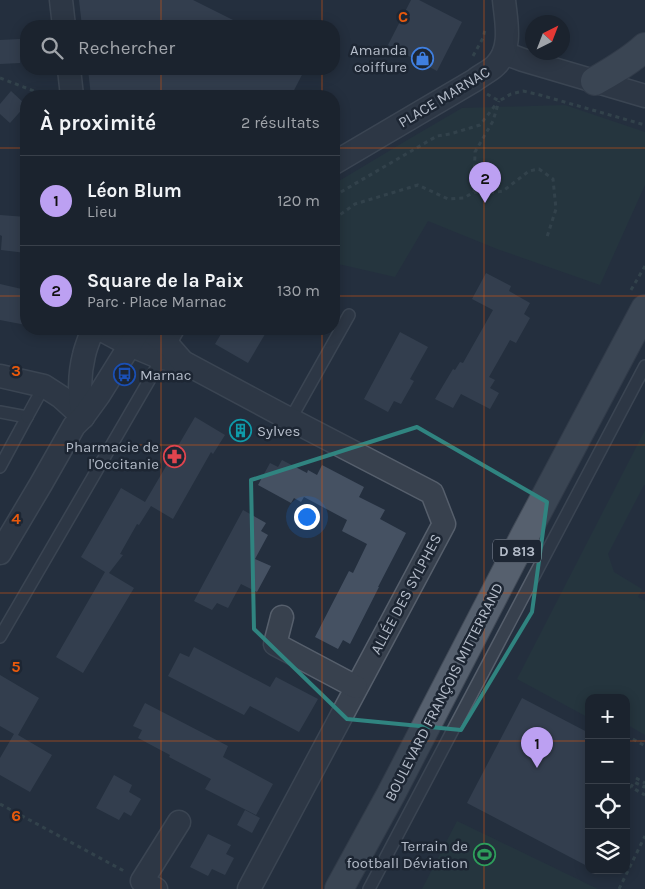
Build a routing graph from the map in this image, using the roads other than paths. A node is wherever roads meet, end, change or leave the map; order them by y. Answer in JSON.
{"nodes":[{"id":1,"x":61,"y":0,"type":"edge"},
{"id":2,"x":504,"y":0,"type":"edge"},
{"id":3,"x":63,"y":20,"type":"edge"},
{"id":4,"x":645,"y":47,"type":"edge"},
{"id":5,"x":504,"y":53,"type":"junction"},
{"id":6,"x":70,"y":75,"type":"edge"},
{"id":7,"x":594,"y":81,"type":"junction"},
{"id":8,"x":71,"y":90,"type":"edge"},
{"id":9,"x":645,"y":96,"type":"edge"},
{"id":10,"x":340,"y":159,"type":"edge"},
{"id":11,"x":645,"y":309,"type":"edge"},
{"id":12,"x":349,"y":315,"type":"dead end"},
{"id":13,"x":340,"y":331,"type":"edge"},
{"id":14,"x":91,"y":335,"type":"edge"},
{"id":15,"x":156,"y":335,"type":"edge"},
{"id":16,"x":338,"y":335,"type":"edge"},
{"id":17,"x":135,"y":337,"type":"edge"},
{"id":18,"x":173,"y":349,"type":"edge"},
{"id":19,"x":84,"y":354,"type":"junction"},
{"id":20,"x":645,"y":366,"type":"edge"},
{"id":21,"x":0,"y":376,"type":"edge"},
{"id":22,"x":44,"y":386,"type":"junction"},
{"id":23,"x":0,"y":412,"type":"edge"},
{"id":24,"x":27,"y":417,"type":"junction"},
{"id":25,"x":83,"y":417,"type":"junction"},
{"id":26,"x":290,"y":420,"type":"junction"},
{"id":27,"x":0,"y":467,"type":"edge"},
{"id":28,"x":0,"y":553,"type":"edge"},
{"id":29,"x":282,"y":617,"type":"dead end"},
{"id":30,"x":0,"y":637,"type":"edge"},
{"id":31,"x":356,"y":687,"type":"junction"},
{"id":32,"x":178,"y":822,"type":"dead end"},
{"id":33,"x":149,"y":885,"type":"edge"},
{"id":34,"x":249,"y":889,"type":"edge"},
{"id":35,"x":339,"y":889,"type":"edge"},
{"id":36,"x":369,"y":889,"type":"edge"}],
"edges":[{"from":1,"to":3,"type":"street"},
{"from":2,"to":5,"type":"street","name":"PLACE MARNAC"},
{"from":4,"to":7,"type":"main road"},
{"from":5,"to":7,"type":"street"},
{"from":5,"to":10,"type":"street","name":"PLACE MARNAC"},
{"from":6,"to":8,"type":"street"},
{"from":7,"to":9,"type":"street"},
{"from":11,"to":35,"type":"main road","name":"BOULEVARD FRANÇOIS MITTERRAND","number":"D 813"},
{"from":12,"to":13,"type":"lane"},
{"from":14,"to":19,"type":"street"},
{"from":15,"to":18,"type":"street","name":"ALLÉE DES SYLPHES"},
{"from":16,"to":26,"type":"lane"},
{"from":17,"to":18,"type":"street","name":"ALLÉE DES SYLPHES"},
{"from":17,"to":25,"type":"street"},
{"from":18,"to":26,"type":"street","name":"ALLÉE DES SYLPHES"},
{"from":18,"to":30,"type":"lane"},
{"from":19,"to":22,"type":"street"},
{"from":19,"to":25,"type":"street"},
{"from":20,"to":36,"type":"lane"},
{"from":21,"to":22,"type":"street"},
{"from":22,"to":24,"type":"lane"},
{"from":22,"to":25,"type":"street"},
{"from":23,"to":24,"type":"lane"},
{"from":24,"to":27,"type":"lane"},
{"from":25,"to":28,"type":"street"},
{"from":26,"to":31,"type":"street","name":"ALLÉE DES SYLPHES"},
{"from":29,"to":31,"type":"street"},
{"from":31,"to":34,"type":"street","name":"ALLÉE DES SYLPHES"},
{"from":32,"to":33,"type":"street"}]}
